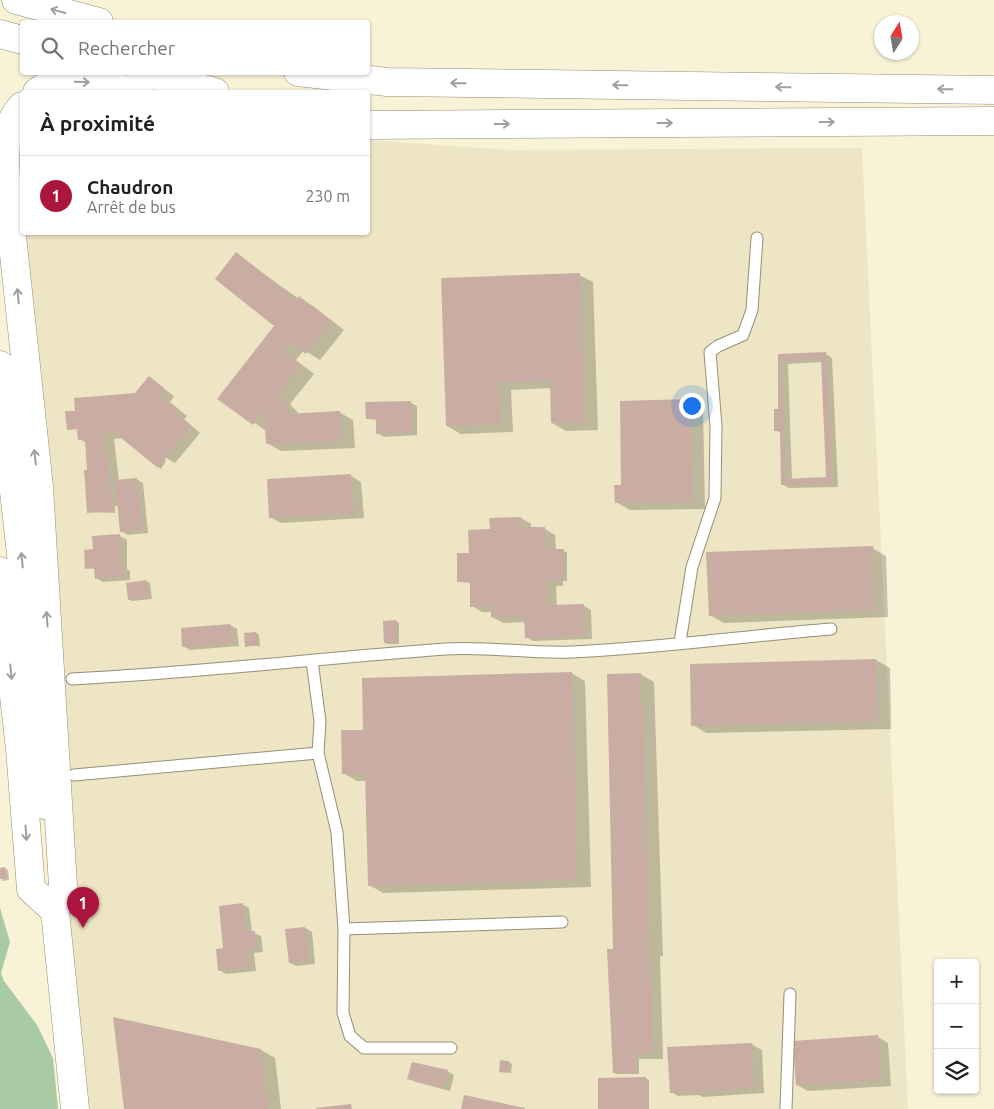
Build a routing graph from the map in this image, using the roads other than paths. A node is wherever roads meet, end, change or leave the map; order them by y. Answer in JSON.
{"nodes":[{"id":1,"x":16,"y":0,"type":"edge"},
{"id":2,"x":91,"y":20,"type":"edge"},
{"id":3,"x":0,"y":34,"type":"edge"},
{"id":4,"x":20,"y":39,"type":"edge"},
{"id":5,"x":153,"y":75,"type":"edge"},
{"id":6,"x":325,"y":75,"type":"edge"},
{"id":7,"x":40,"y":90,"type":"edge"},
{"id":8,"x":129,"y":90,"type":"edge"},
{"id":9,"x":208,"y":90,"type":"edge"},
{"id":10,"x":994,"y":90,"type":"edge"},
{"id":11,"x":20,"y":108,"type":"edge"},
{"id":12,"x":370,"y":120,"type":"edge"},
{"id":13,"x":994,"y":121,"type":"edge"},
{"id":14,"x":370,"y":125,"type":"edge"},
{"id":15,"x":401,"y":125,"type":"junction"},
{"id":16,"x":757,"y":238,"type":"dead end"},
{"id":17,"x":0,"y":365,"type":"edge"},
{"id":18,"x":0,"y":571,"type":"edge"},
{"id":19,"x":830,"y":629,"type":"dead end"},
{"id":20,"x":680,"y":642,"type":"junction"},
{"id":21,"x":312,"y":661,"type":"junction"},
{"id":22,"x":72,"y":679,"type":"dead end"},
{"id":23,"x":318,"y":753,"type":"junction"},
{"id":24,"x":74,"y":775,"type":"dead end"},
{"id":25,"x":55,"y":911,"type":"junction"},
{"id":26,"x":562,"y":922,"type":"dead end"},
{"id":27,"x":344,"y":929,"type":"junction"},
{"id":28,"x":790,"y":994,"type":"dead end"},
{"id":29,"x":451,"y":1048,"type":"dead end"},
{"id":30,"x":74,"y":1109,"type":"edge"},
{"id":31,"x":786,"y":1109,"type":"edge"}],
"edges":[{"from":2,"to":1,"type":"main road","one_way":true},
{"from":3,"to":4,"type":"main road"},
{"from":5,"to":9,"type":"main road"},
{"from":10,"to":6,"type":"main road","one_way":true},
{"from":7,"to":8,"type":"main road","one_way":true},
{"from":25,"to":11,"type":"main road","one_way":true},
{"from":12,"to":15,"type":"main road"},
{"from":15,"to":13,"type":"main road","one_way":true},
{"from":14,"to":15,"type":"main road"},
{"from":16,"to":20,"type":"lane"},
{"from":25,"to":17,"type":"main road","one_way":true},
{"from":18,"to":25,"type":"main road","one_way":true},
{"from":19,"to":20,"type":"lane"},
{"from":20,"to":21,"type":"lane"},
{"from":21,"to":22,"type":"lane"},
{"from":21,"to":23,"type":"lane"},
{"from":23,"to":24,"type":"lane"},
{"from":23,"to":27,"type":"lane"},
{"from":25,"to":30,"type":"main road"},
{"from":26,"to":27,"type":"lane"},
{"from":27,"to":29,"type":"lane"},
{"from":28,"to":31,"type":"lane"}]}
